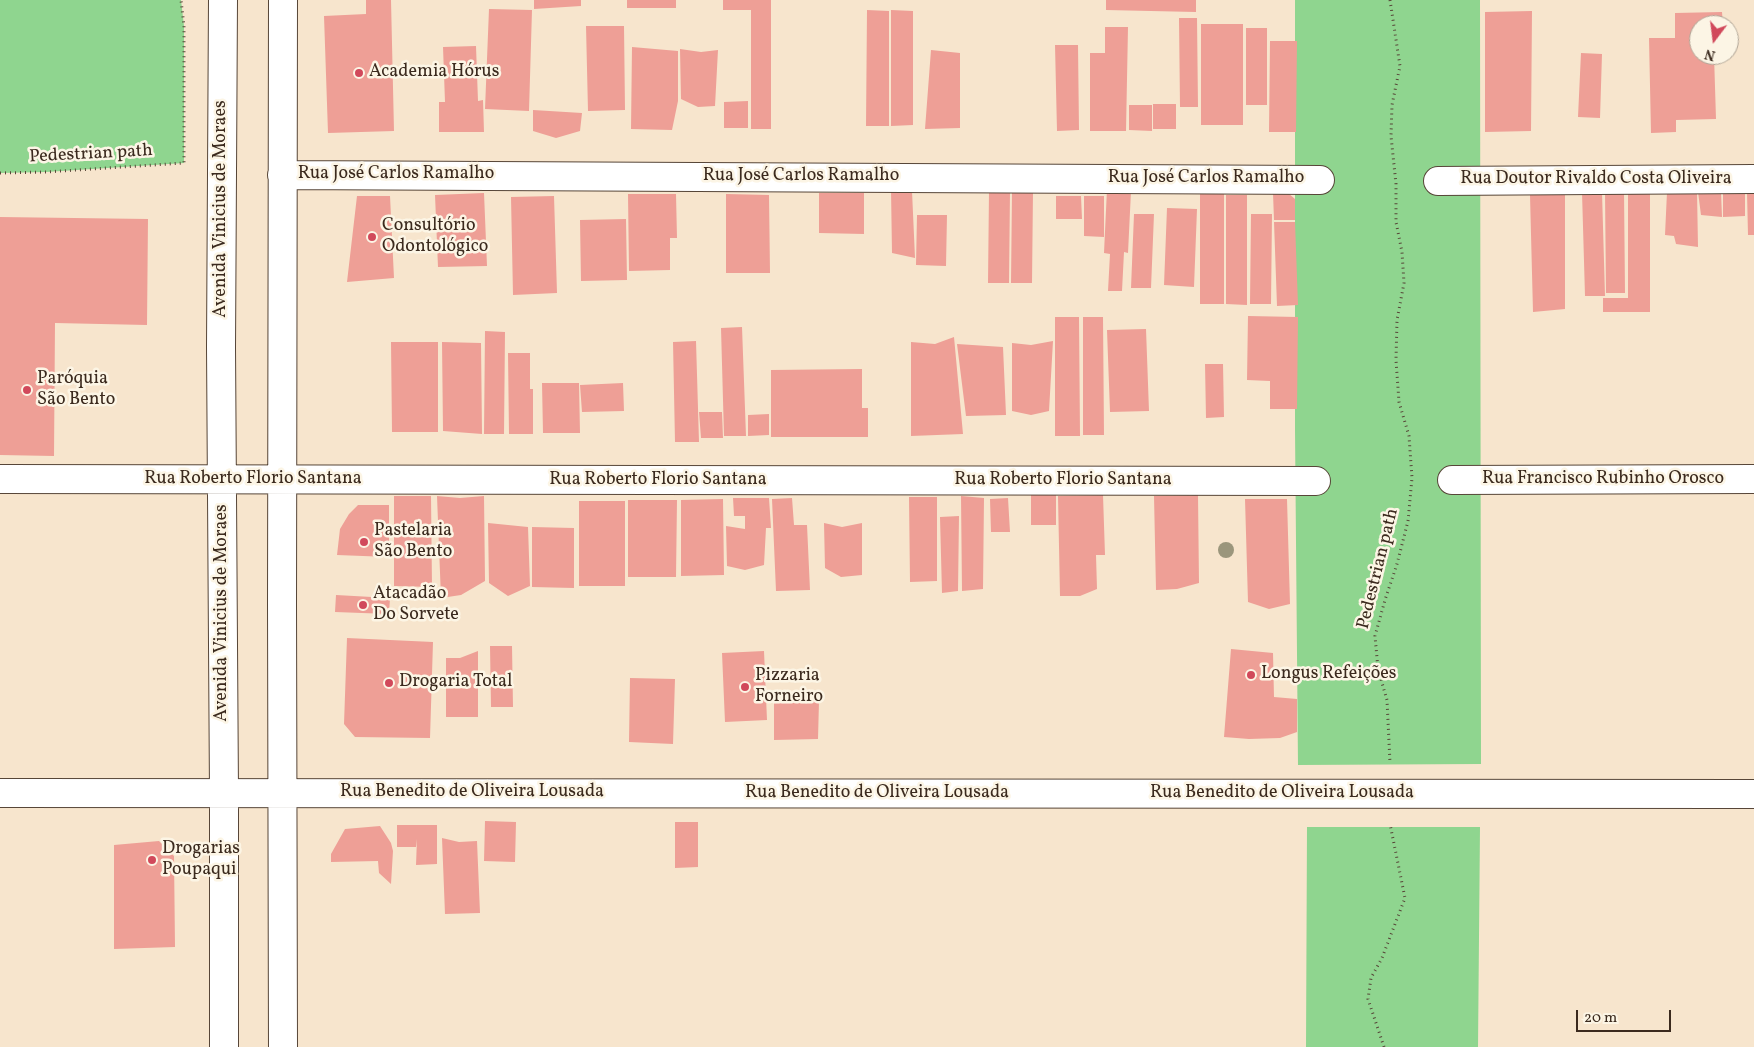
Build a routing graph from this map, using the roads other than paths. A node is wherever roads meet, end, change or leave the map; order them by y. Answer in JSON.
{"nodes":[{"id":1,"x":223,"y":0,"type":"edge"},
{"id":2,"x":283,"y":0,"type":"edge"},
{"id":3,"x":282,"y":175,"type":"junction"},
{"id":4,"x":1754,"y":179,"type":"edge"},
{"id":5,"x":1320,"y":180,"type":"dead end"},
{"id":6,"x":1438,"y":181,"type":"dead end"},
{"id":7,"x":0,"y":479,"type":"edge"},
{"id":8,"x":222,"y":479,"type":"junction"},
{"id":9,"x":1754,"y":479,"type":"edge"},
{"id":10,"x":282,"y":480,"type":"junction"},
{"id":11,"x":1452,"y":480,"type":"dead end"},
{"id":12,"x":1316,"y":481,"type":"dead end"},
{"id":13,"x":0,"y":793,"type":"edge"},
{"id":14,"x":224,"y":793,"type":"junction"},
{"id":15,"x":282,"y":793,"type":"junction"},
{"id":16,"x":1754,"y":794,"type":"edge"},
{"id":17,"x":224,"y":1047,"type":"edge"},
{"id":18,"x":283,"y":1047,"type":"edge"}],
"edges":[{"from":1,"to":8,"type":"street","name":"Avenida Vinicius de Moraes"},
{"from":2,"to":3,"type":"street"},
{"from":3,"to":5,"type":"street","name":"Rua José Carlos Ramalho"},
{"from":3,"to":10,"type":"street"},
{"from":4,"to":6,"type":"street","name":"Rua Doutor Rivaldo Costa Oliveira"},
{"from":7,"to":8,"type":"street","name":"Rua Roberto Florio Santana"},
{"from":8,"to":10,"type":"street","name":"Rua Roberto Florio Santana"},
{"from":8,"to":14,"type":"street","name":"Avenida Vinicius de Moraes"},
{"from":9,"to":11,"type":"street","name":"Rua Francisco Rubinho Orosco"},
{"from":10,"to":12,"type":"street","name":"Rua Roberto Florio Santana"},
{"from":10,"to":15,"type":"street"},
{"from":13,"to":14,"type":"street","name":"Rua Benedito de Oliveira Lousada"},
{"from":14,"to":15,"type":"street","name":"Rua Benedito de Oliveira Lousada"},
{"from":14,"to":17,"type":"street","name":"Avenida Vinicius de Moraes"},
{"from":15,"to":16,"type":"street","name":"Rua Benedito de Oliveira Lousada"},
{"from":15,"to":18,"type":"street"}]}
